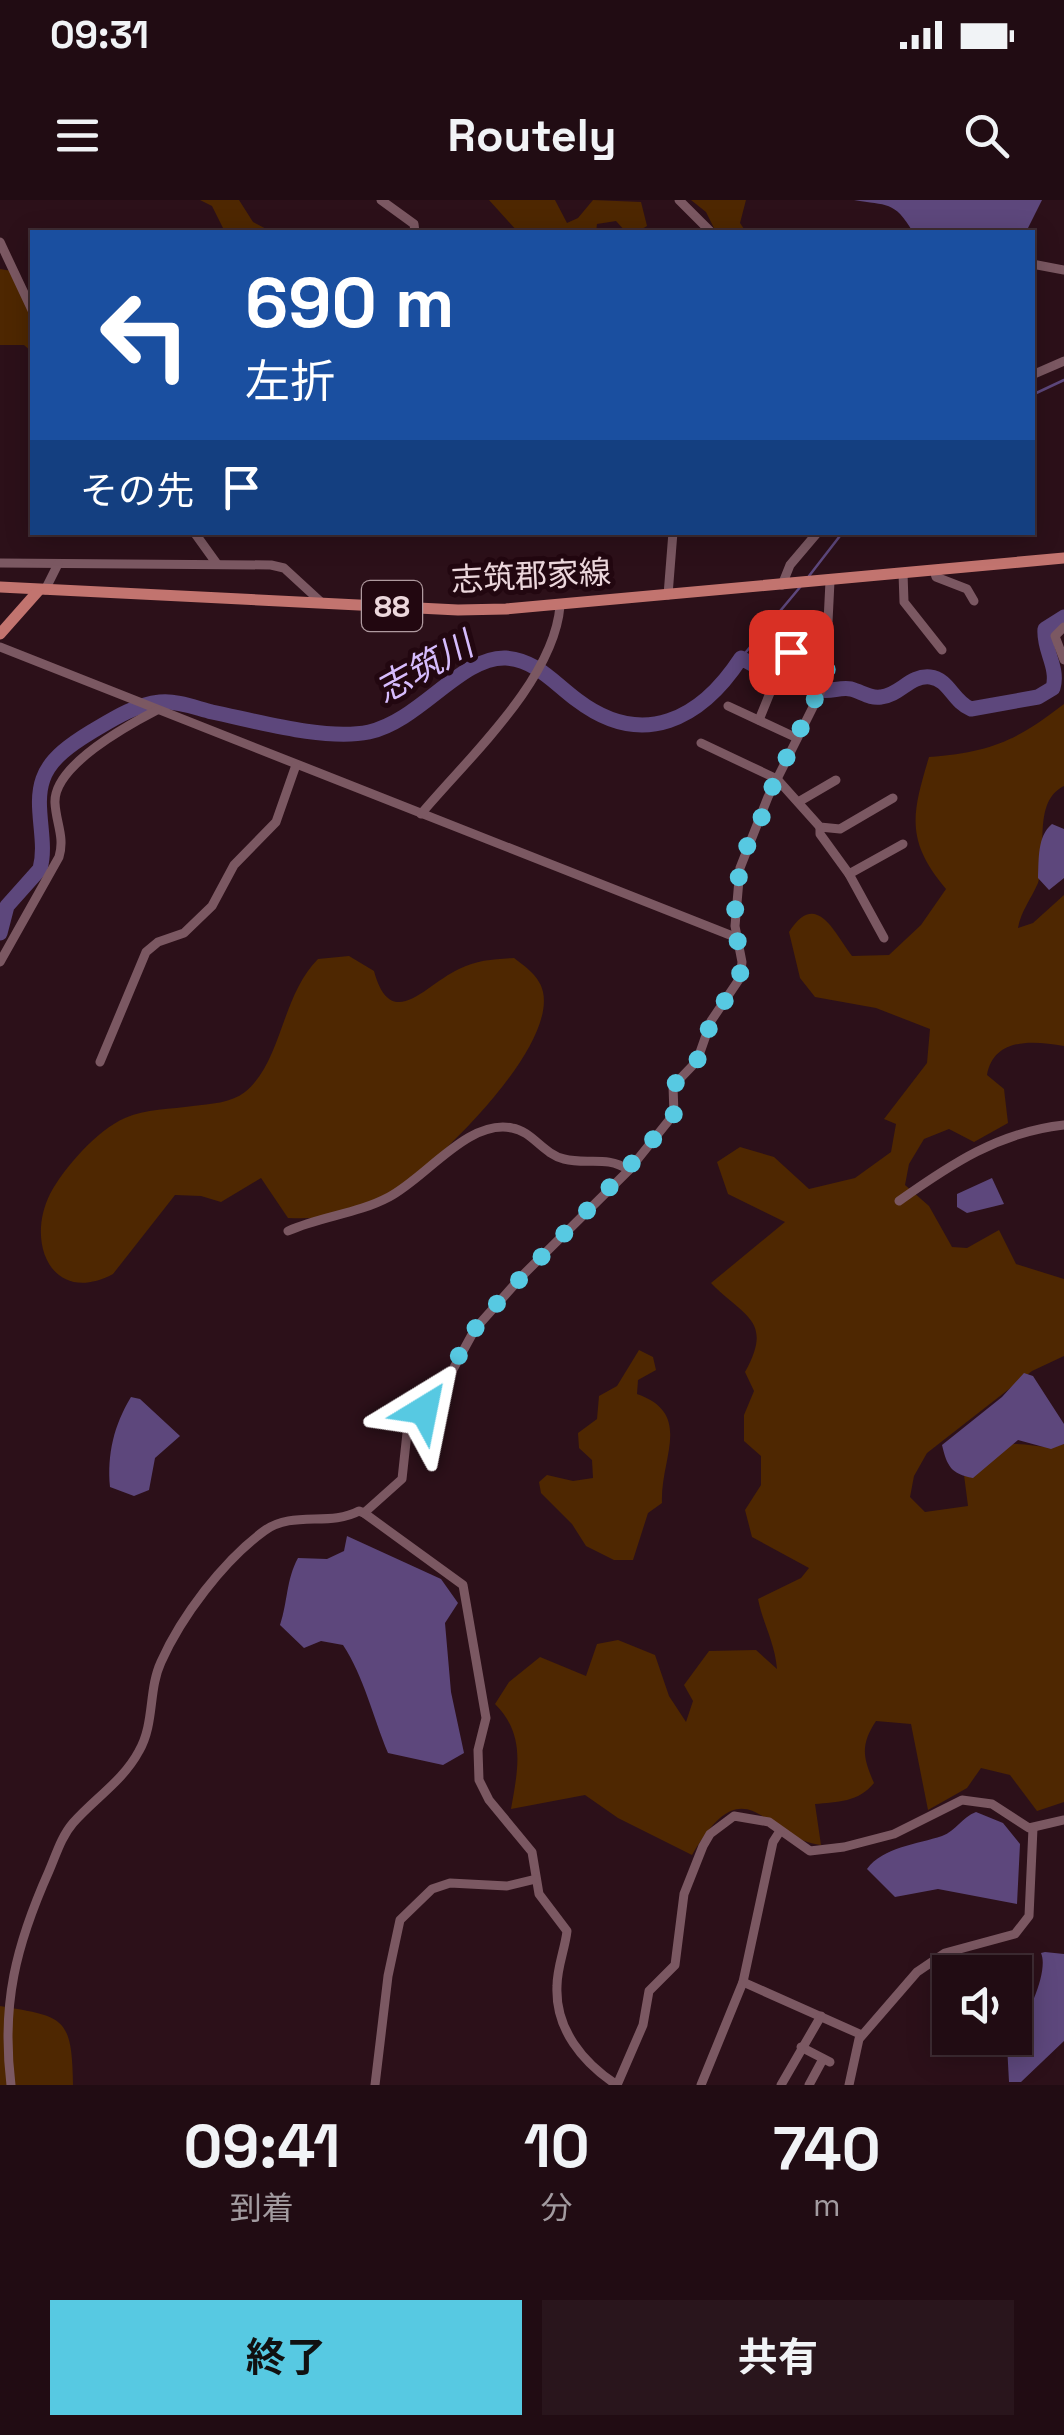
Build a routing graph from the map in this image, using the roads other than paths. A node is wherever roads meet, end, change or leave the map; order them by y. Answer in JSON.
{"nodes":[{"id":1,"x":381,"y":200,"type":"edge"},
{"id":2,"x":680,"y":200,"type":"edge"},
{"id":3,"x":415,"y":230,"type":"edge"},
{"id":4,"x":709,"y":230,"type":"edge"},
{"id":5,"x":0,"y":242,"type":"edge"},
{"id":6,"x":1035,"y":265,"type":"edge"},
{"id":7,"x":1064,"y":270,"type":"edge"},
{"id":8,"x":30,"y":306,"type":"edge"},
{"id":9,"x":1064,"y":362,"type":"edge"},
{"id":10,"x":1035,"y":374,"type":"edge"},
{"id":11,"x":196,"y":535,"type":"edge"},
{"id":12,"x":673,"y":535,"type":"edge"},
{"id":13,"x":815,"y":535,"type":"edge"},
{"id":14,"x":1064,"y":558,"type":"edge"},
{"id":15,"x":0,"y":563,"type":"edge"},
{"id":16,"x":58,"y":564,"type":"junction"},
{"id":17,"x":218,"y":564,"type":"junction"},
{"id":18,"x":934,"y":570,"type":"junction"},
{"id":19,"x":903,"y":573,"type":"junction"},
{"id":20,"x":826,"y":581,"type":"junction"},
{"id":21,"x":782,"y":584,"type":"junction"},
{"id":22,"x":0,"y":588,"type":"edge"},
{"id":23,"x":42,"y":590,"type":"junction"},
{"id":24,"x":668,"y":595,"type":"junction"},
{"id":25,"x":974,"y":600,"type":"dead end"},
{"id":26,"x":321,"y":602,"type":"junction"},
{"id":27,"x":560,"y":606,"type":"junction"},
{"id":28,"x":1064,"y":628,"type":"edge"},
{"id":29,"x":0,"y":634,"type":"edge"},
{"id":30,"x":0,"y":647,"type":"edge"},
{"id":31,"x":942,"y":650,"type":"dead end"},
{"id":32,"x":791,"y":652,"type":"dead end"},
{"id":33,"x":828,"y":658,"type":"junction"},
{"id":34,"x":1064,"y":660,"type":"edge"},
{"id":35,"x":774,"y":683,"type":"dead end"},
{"id":36,"x":728,"y":706,"type":"dead end"},
{"id":37,"x":156,"y":709,"type":"junction"},
{"id":38,"x":758,"y":720,"type":"junction"},
{"id":39,"x":797,"y":738,"type":"junction"},
{"id":40,"x":701,"y":744,"type":"dead end"},
{"id":41,"x":296,"y":765,"type":"junction"},
{"id":42,"x":777,"y":779,"type":"junction"},
{"id":43,"x":836,"y":780,"type":"dead end"},
{"id":44,"x":893,"y":798,"type":"dead end"},
{"id":45,"x":800,"y":801,"type":"junction"},
{"id":46,"x":420,"y":814,"type":"junction"},
{"id":47,"x":820,"y":826,"type":"junction"},
{"id":48,"x":902,"y":844,"type":"dead end"},
{"id":49,"x":848,"y":874,"type":"junction"},
{"id":50,"x":735,"y":938,"type":"junction"},
{"id":51,"x":884,"y":938,"type":"dead end"},
{"id":52,"x":0,"y":962,"type":"edge"},
{"id":53,"x":100,"y":1062,"type":"dead end"},
{"id":54,"x":1064,"y":1125,"type":"edge"},
{"id":55,"x":629,"y":1170,"type":"junction"},
{"id":56,"x":899,"y":1201,"type":"dead end"},
{"id":57,"x":288,"y":1230,"type":"dead end"},
{"id":58,"x":364,"y":1513,"type":"junction"},
{"id":59,"x":1064,"y":1820,"type":"edge"},
{"id":60,"x":1033,"y":1828,"type":"junction"},
{"id":61,"x":780,"y":1831,"type":"junction"},
{"id":62,"x":536,"y":1879,"type":"junction"},
{"id":63,"x":743,"y":1982,"type":"junction"},
{"id":64,"x":821,"y":2016,"type":"junction"},
{"id":65,"x":862,"y":2034,"type":"junction"},
{"id":66,"x":801,"y":2048,"type":"junction"},
{"id":67,"x":12,"y":2085,"type":"edge"},
{"id":68,"x":375,"y":2085,"type":"edge"},
{"id":69,"x":617,"y":2085,"type":"edge"},
{"id":70,"x":701,"y":2085,"type":"edge"},
{"id":71,"x":781,"y":2085,"type":"edge"},
{"id":72,"x":809,"y":2085,"type":"edge"},
{"id":73,"x":849,"y":2085,"type":"edge"}],
"edges":[{"from":1,"to":3,"type":"street"},
{"from":2,"to":4,"type":"street"},
{"from":5,"to":8,"type":"street"},
{"from":6,"to":7,"type":"street"},
{"from":9,"to":10,"type":"street"},
{"from":11,"to":17,"type":"street"},
{"from":12,"to":24,"type":"street"},
{"from":13,"to":21,"type":"street"},
{"from":14,"to":18,"type":"main road","name":"志筑郡家線","number":"88"},
{"from":15,"to":16,"type":"street"},
{"from":16,"to":17,"type":"street"},
{"from":16,"to":23,"type":"street"},
{"from":17,"to":26,"type":"street"},
{"from":18,"to":19,"type":"main road","name":"志筑郡家線","number":"88"},
{"from":18,"to":25,"type":"street"},
{"from":19,"to":20,"type":"main road","name":"志筑郡家線","number":"88"},
{"from":19,"to":31,"type":"street"},
{"from":20,"to":21,"type":"main road","name":"志筑郡家線","number":"88"},
{"from":20,"to":33,"type":"street"},
{"from":21,"to":24,"type":"main road","name":"志筑郡家線","number":"88"},
{"from":22,"to":23,"type":"main road","name":"志筑郡家線","number":"88"},
{"from":23,"to":26,"type":"main road","name":"志筑郡家線","number":"88"},
{"from":23,"to":29,"type":"main road"},
{"from":24,"to":27,"type":"main road","name":"志筑郡家線","number":"88"},
{"from":26,"to":27,"type":"main road","name":"志筑郡家線","number":"88"},
{"from":27,"to":46,"type":"street"},
{"from":28,"to":34,"type":"street"},
{"from":30,"to":37,"type":"street"},
{"from":32,"to":33,"type":"street"},
{"from":33,"to":39,"type":"street"},
{"from":35,"to":38,"type":"street"},
{"from":36,"to":38,"type":"street"},
{"from":37,"to":41,"type":"street"},
{"from":37,"to":52,"type":"street"},
{"from":38,"to":39,"type":"street"},
{"from":39,"to":42,"type":"street"},
{"from":40,"to":42,"type":"street"},
{"from":41,"to":46,"type":"street"},
{"from":41,"to":53,"type":"street"},
{"from":42,"to":45,"type":"street"},
{"from":42,"to":50,"type":"street"},
{"from":43,"to":45,"type":"street"},
{"from":44,"to":47,"type":"street"},
{"from":45,"to":47,"type":"street"},
{"from":46,"to":50,"type":"street"},
{"from":47,"to":49,"type":"street"},
{"from":48,"to":49,"type":"street"},
{"from":49,"to":51,"type":"street"},
{"from":50,"to":55,"type":"street"},
{"from":54,"to":56,"type":"street"},
{"from":55,"to":57,"type":"street"},
{"from":55,"to":58,"type":"street"},
{"from":58,"to":62,"type":"street"},
{"from":58,"to":67,"type":"street"},
{"from":59,"to":60,"type":"street"},
{"from":60,"to":61,"type":"street"},
{"from":60,"to":65,"type":"street"},
{"from":61,"to":63,"type":"street"},
{"from":61,"to":69,"type":"street"},
{"from":62,"to":68,"type":"street"},
{"from":62,"to":69,"type":"street"},
{"from":63,"to":64,"type":"street"},
{"from":63,"to":70,"type":"street"},
{"from":64,"to":65,"type":"street"},
{"from":64,"to":66,"type":"street"},
{"from":65,"to":73,"type":"street"},
{"from":66,"to":71,"type":"street"},
{"from":66,"to":72,"type":"street"}]}
